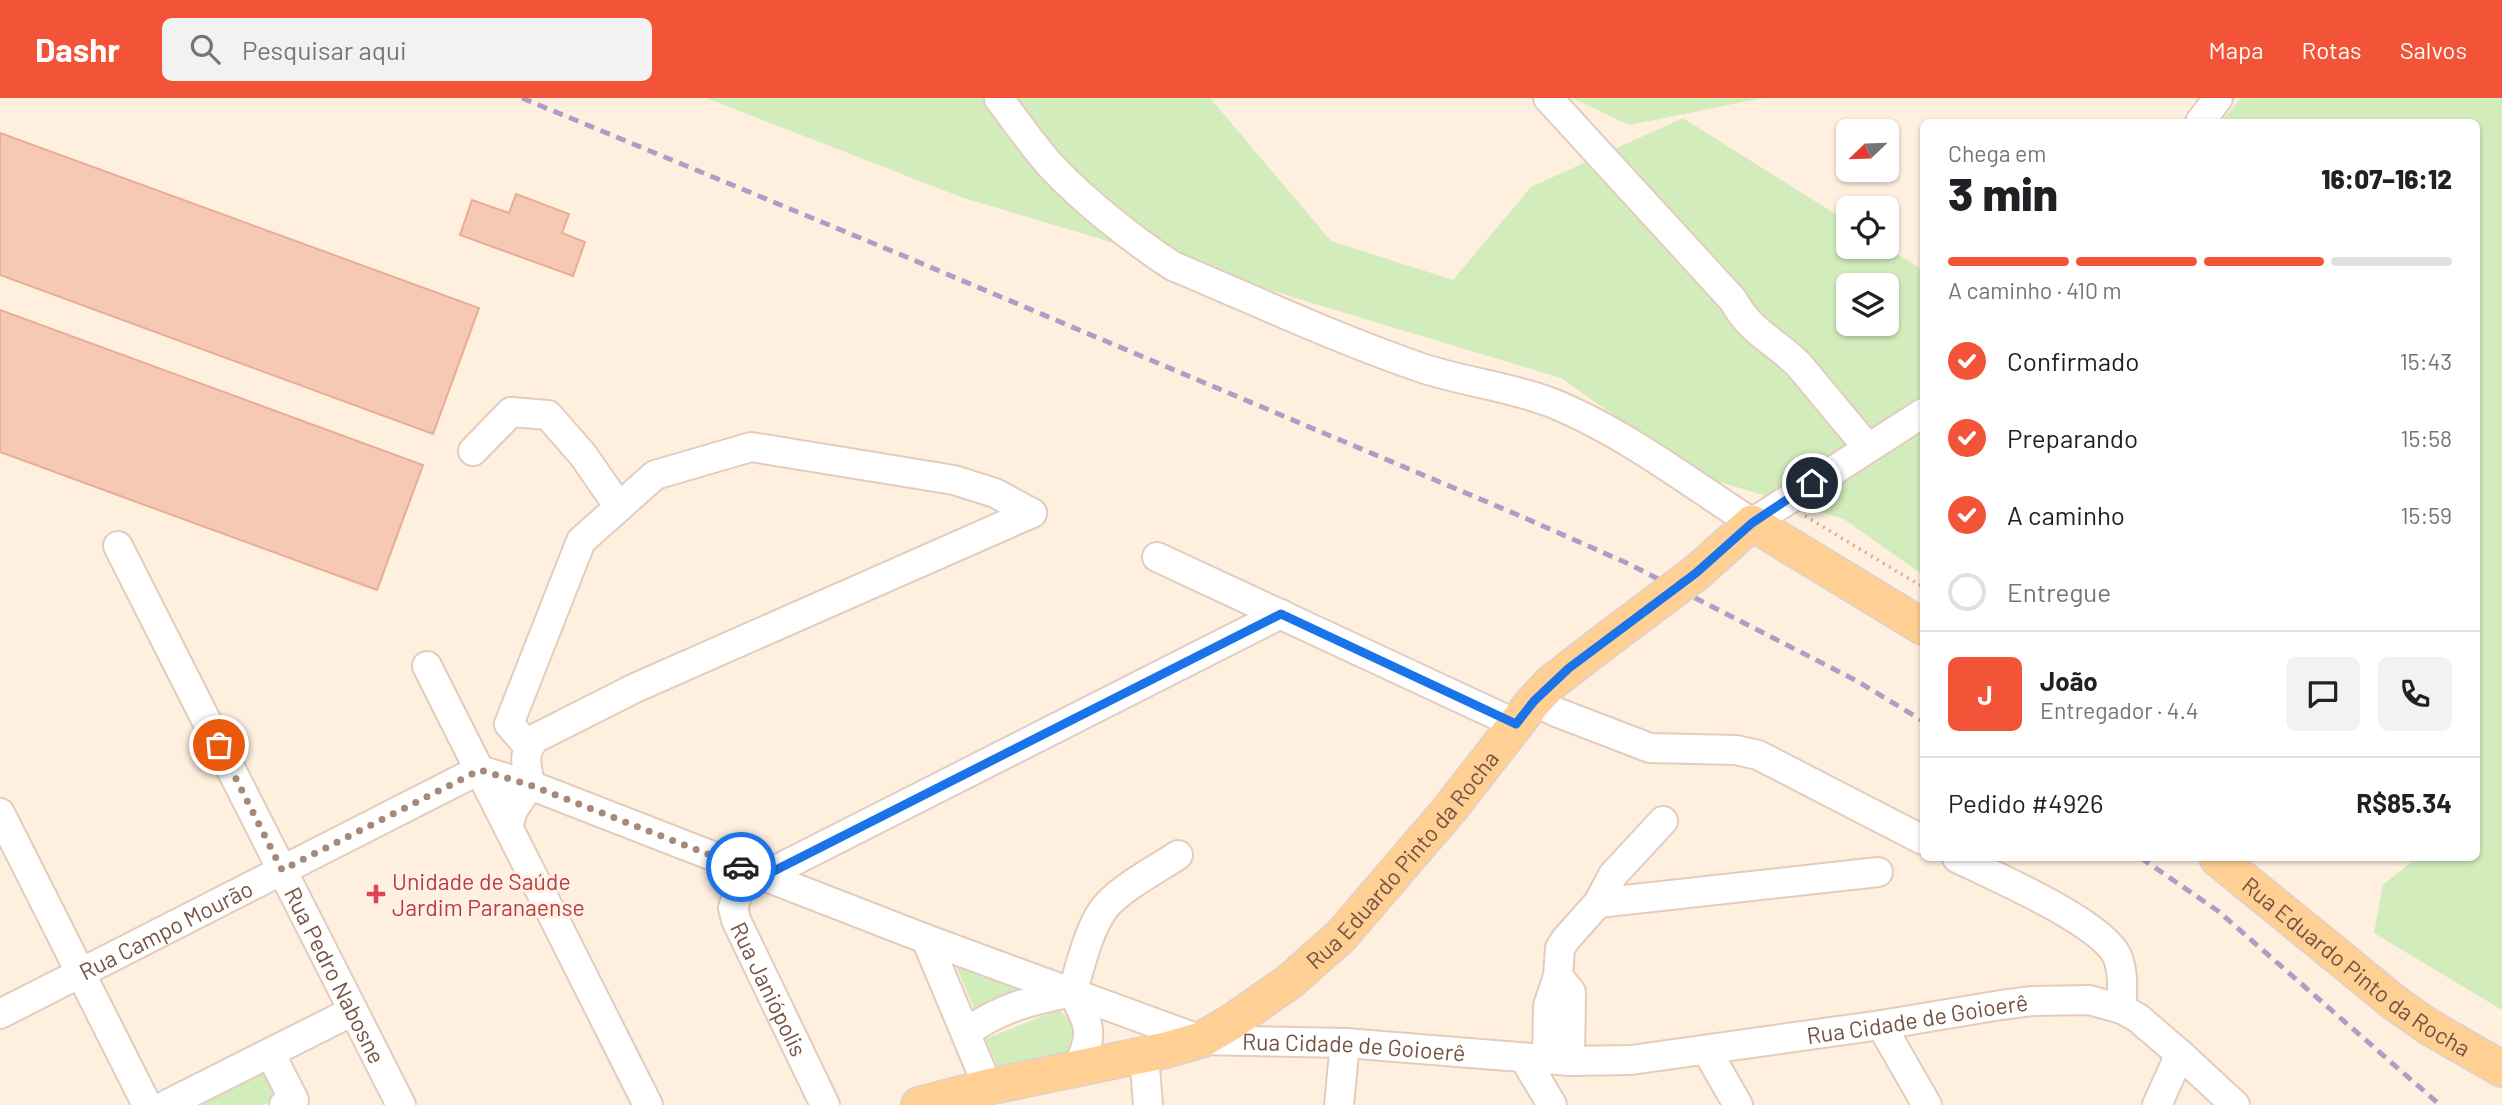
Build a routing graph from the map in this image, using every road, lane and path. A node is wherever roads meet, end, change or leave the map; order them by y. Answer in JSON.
{"nodes":[{"id":1,"x":1548,"y":98,"type":"edge"},
{"id":2,"x":2218,"y":98,"type":"edge"},
{"id":3,"x":999,"y":99,"type":"edge"},
{"id":4,"x":2202,"y":119,"type":"edge"},
{"id":5,"x":1920,"y":415,"type":"edge"},
{"id":6,"x":1868,"y":448,"type":"junction"},
{"id":7,"x":473,"y":451,"type":"dead end"},
{"id":8,"x":619,"y":507,"type":"junction"},
{"id":9,"x":1804,"y":516,"type":"dead end"},
{"id":10,"x":1752,"y":523,"type":"junction"},
{"id":11,"x":118,"y":545,"type":"dead end"},
{"id":12,"x":1157,"y":557,"type":"dead end"},
{"id":13,"x":1920,"y":585,"type":"edge"},
{"id":14,"x":1281,"y":614,"type":"junction"},
{"id":15,"x":1920,"y":625,"type":"edge"},
{"id":16,"x":427,"y":666,"type":"dead end"},
{"id":17,"x":1525,"y":712,"type":"junction"},
{"id":18,"x":528,"y":747,"type":"junction"},
{"id":19,"x":480,"y":770,"type":"junction"},
{"id":20,"x":530,"y":785,"type":"junction"},
{"id":21,"x":0,"y":813,"type":"edge"},
{"id":22,"x":1662,"y":821,"type":"dead end"},
{"id":23,"x":508,"y":827,"type":"junction"},
{"id":24,"x":1920,"y":838,"type":"edge"},
{"id":25,"x":1178,"y":855,"type":"dead end"},
{"id":26,"x":1963,"y":861,"type":"edge"},
{"id":27,"x":2221,"y":861,"type":"edge"},
{"id":28,"x":282,"y":870,"type":"junction"},
{"id":29,"x":755,"y":872,"type":"junction"},
{"id":30,"x":1878,"y":872,"type":"dead end"},
{"id":31,"x":1598,"y":903,"type":"junction"},
{"id":32,"x":926,"y":939,"type":"junction"},
{"id":33,"x":80,"y":973,"type":"junction"},
{"id":34,"x":1072,"y":992,"type":"junction"},
{"id":35,"x":2122,"y":1009,"type":"junction"},
{"id":36,"x":353,"y":1011,"type":"junction"},
{"id":37,"x":0,"y":1014,"type":"edge"},
{"id":38,"x":1881,"y":1025,"type":"junction"},
{"id":39,"x":966,"y":1033,"type":"junction"},
{"id":40,"x":1201,"y":1040,"type":"junction"},
{"id":41,"x":1345,"y":1042,"type":"junction"},
{"id":42,"x":1707,"y":1051,"type":"junction"},
{"id":43,"x":270,"y":1053,"type":"junction"},
{"id":44,"x":2180,"y":1054,"type":"junction"},
{"id":45,"x":1144,"y":1055,"type":"junction"},
{"id":46,"x":1547,"y":1060,"type":"junction"},
{"id":47,"x":1077,"y":1068,"type":"junction"},
{"id":48,"x":2502,"y":1069,"type":"edge"},
{"id":49,"x":988,"y":1087,"type":"junction"},
{"id":50,"x":147,"y":1105,"type":"edge"},
{"id":51,"x":166,"y":1105,"type":"edge"},
{"id":52,"x":284,"y":1105,"type":"edge"},
{"id":53,"x":401,"y":1105,"type":"edge"},
{"id":54,"x":648,"y":1105,"type":"edge"},
{"id":55,"x":825,"y":1105,"type":"edge"},
{"id":56,"x":919,"y":1105,"type":"edge"},
{"id":57,"x":1147,"y":1105,"type":"edge"},
{"id":58,"x":1339,"y":1105,"type":"edge"},
{"id":59,"x":1552,"y":1105,"type":"edge"},
{"id":60,"x":1738,"y":1105,"type":"edge"},
{"id":61,"x":1927,"y":1105,"type":"edge"},
{"id":62,"x":2157,"y":1105,"type":"edge"},
{"id":63,"x":2235,"y":1105,"type":"edge"}],
"edges":[{"from":1,"to":6,"type":"street"},
{"from":2,"to":4,"type":"street"},
{"from":3,"to":10,"type":"street"},
{"from":5,"to":6,"type":"street"},
{"from":6,"to":10,"type":"street"},
{"from":7,"to":8,"type":"street"},
{"from":8,"to":18,"type":"street"},
{"from":8,"to":18,"type":"street"},
{"from":9,"to":13,"type":"path"},
{"from":10,"to":15,"type":"main road"},
{"from":10,"to":17,"type":"main road","name":"Rua Eduardo Pinto da Rocha","bridge":true},
{"from":11,"to":28,"type":"street","name":"Rua Pedro Nabosne"},
{"from":12,"to":14,"type":"street"},
{"from":14,"to":17,"type":"street"},
{"from":14,"to":29,"type":"street"},
{"from":16,"to":19,"type":"street"},
{"from":17,"to":24,"type":"street"},
{"from":17,"to":40,"type":"main road","name":"Rua Eduardo Pinto da Rocha"},
{"from":18,"to":20,"type":"street"},
{"from":19,"to":20,"type":"street","name":"Rua Cidade de Goioerê"},
{"from":19,"to":23,"type":"street"},
{"from":19,"to":28,"type":"street","name":"Rua Campo Mourão"},
{"from":20,"to":23,"type":"street"},
{"from":20,"to":29,"type":"street","name":"Rua Cidade de Goioerê"},
{"from":21,"to":33,"type":"street"},
{"from":22,"to":31,"type":"street"},
{"from":23,"to":54,"type":"street"},
{"from":25,"to":34,"type":"street"},
{"from":26,"to":35,"type":"street"},
{"from":27,"to":48,"type":"main road","name":"Rua Eduardo Pinto da Rocha"},
{"from":28,"to":33,"type":"street","name":"Rua Campo Mourão"},
{"from":28,"to":36,"type":"street","name":"Rua Pedro Nabosne"},
{"from":29,"to":32,"type":"street","name":"Rua Cidade de Goioerê"},
{"from":29,"to":55,"type":"street","name":"Rua Janiópolis"},
{"from":30,"to":31,"type":"street"},
{"from":31,"to":46,"type":"street"},
{"from":32,"to":34,"type":"street","name":"Rua Cidade de Goioerê"},
{"from":32,"to":39,"type":"street"},
{"from":33,"to":37,"type":"street","name":"Rua Campo Mourão"},
{"from":33,"to":50,"type":"street"},
{"from":34,"to":39,"type":"street"},
{"from":34,"to":40,"type":"street","name":"Rua Cidade de Goioerê"},
{"from":34,"to":47,"type":"street"},
{"from":35,"to":38,"type":"street","name":"Rua Cidade de Goioerê"},
{"from":35,"to":44,"type":"street","name":"Rua Cidade de Goioerê"},
{"from":36,"to":43,"type":"street"},
{"from":36,"to":53,"type":"street","name":"Rua Pedro Nabosne"},
{"from":38,"to":42,"type":"street","name":"Rua Cidade de Goioerê"},
{"from":38,"to":61,"type":"street"},
{"from":39,"to":49,"type":"street"},
{"from":40,"to":41,"type":"street","name":"Rua Cidade de Goioerê"},
{"from":40,"to":45,"type":"main road","name":"Rua Eduardo Pinto da Rocha"},
{"from":41,"to":46,"type":"street","name":"Rua Cidade de Goioerê"},
{"from":41,"to":58,"type":"street"},
{"from":42,"to":46,"type":"street","name":"Rua Cidade de Goioerê"},
{"from":42,"to":60,"type":"street"},
{"from":43,"to":51,"type":"street"},
{"from":43,"to":52,"type":"street"},
{"from":44,"to":62,"type":"street"},
{"from":44,"to":63,"type":"street","name":"Rua Cidade de Goioerê"},
{"from":45,"to":47,"type":"main road","name":"Rua Eduardo Pinto da Rocha"},
{"from":45,"to":57,"type":"street"},
{"from":46,"to":59,"type":"street"},
{"from":47,"to":49,"type":"main road","name":"Rua Eduardo Pinto da Rocha"},
{"from":49,"to":56,"type":"main road","name":"Rua Eduardo Pinto da Rocha"}]}
